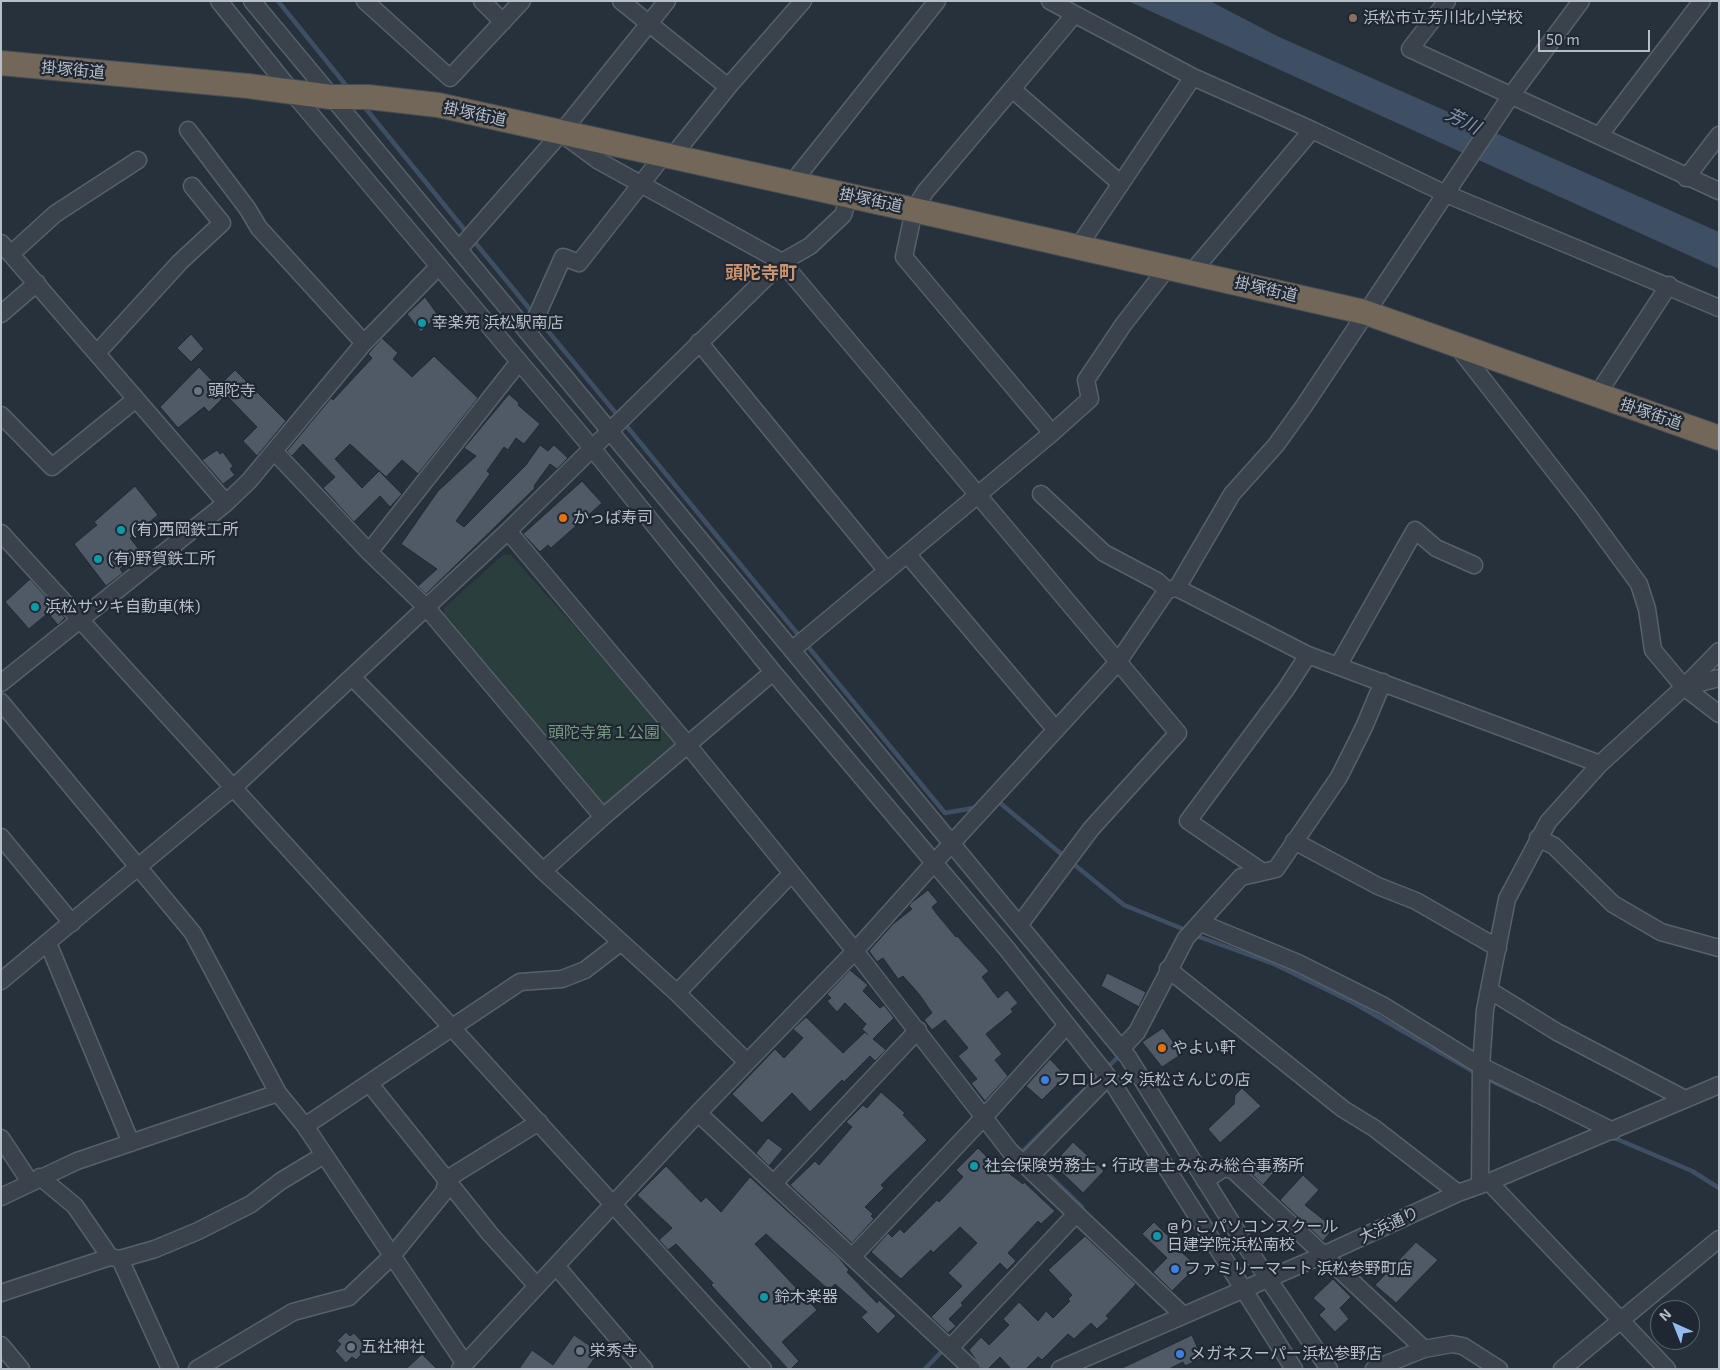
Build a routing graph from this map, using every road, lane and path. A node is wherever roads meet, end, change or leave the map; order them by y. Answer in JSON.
{"nodes":[{"id":1,"x":219,"y":1,"type":"edge"},
{"id":2,"x":252,"y":1,"type":"edge"},
{"id":3,"x":365,"y":1,"type":"edge"},
{"id":4,"x":482,"y":1,"type":"edge"},
{"id":5,"x":522,"y":1,"type":"edge"},
{"id":6,"x":622,"y":1,"type":"edge"},
{"id":7,"x":668,"y":1,"type":"edge"},
{"id":8,"x":803,"y":1,"type":"edge"},
{"id":9,"x":937,"y":1,"type":"edge"},
{"id":10,"x":1050,"y":1,"type":"edge"},
{"id":11,"x":1447,"y":1,"type":"edge"},
{"id":12,"x":1581,"y":1,"type":"edge"},
{"id":13,"x":1702,"y":1,"type":"edge"},
{"id":14,"x":1074,"y":16,"type":"junction"},
{"id":15,"x":503,"y":22,"type":"junction"},
{"id":16,"x":648,"y":24,"type":"junction"},
{"id":17,"x":1,"y":63,"type":"edge"},
{"id":18,"x":1193,"y":77,"type":"junction"},
{"id":19,"x":450,"y":78,"type":"junction"},
{"id":20,"x":728,"y":87,"type":"junction"},
{"id":21,"x":1012,"y":89,"type":"junction"},
{"id":22,"x":292,"y":92,"type":"junction"},
{"id":23,"x":331,"y":97,"type":"junction"},
{"id":24,"x":1510,"y":97,"type":"junction"},
{"id":25,"x":438,"y":106,"type":"junction"},
{"id":26,"x":188,"y":130,"type":"dead end"},
{"id":27,"x":1312,"y":130,"type":"junction"},
{"id":28,"x":561,"y":133,"type":"junction"},
{"id":29,"x":1719,"y":135,"type":"edge"},
{"id":30,"x":1599,"y":136,"type":"junction"},
{"id":31,"x":668,"y":157,"type":"junction"},
{"id":32,"x":138,"y":160,"type":"dead end"},
{"id":33,"x":1686,"y":178,"type":"junction"},
{"id":34,"x":792,"y":183,"type":"junction"},
{"id":35,"x":1121,"y":184,"type":"junction"},
{"id":36,"x":642,"y":185,"type":"junction"},
{"id":37,"x":192,"y":186,"type":"dead end"},
{"id":38,"x":1449,"y":187,"type":"junction"},
{"id":39,"x":1719,"y":191,"type":"edge"},
{"id":40,"x":850,"y":196,"type":"junction"},
{"id":41,"x":914,"y":210,"type":"junction"},
{"id":42,"x":1078,"y":247,"type":"junction"},
{"id":43,"x":6,"y":249,"type":"edge"},
{"id":44,"x":459,"y":249,"type":"junction"},
{"id":45,"x":782,"y":262,"type":"junction"},
{"id":46,"x":438,"y":266,"type":"junction"},
{"id":47,"x":1168,"y":267,"type":"junction"},
{"id":48,"x":1192,"y":272,"type":"junction"},
{"id":49,"x":36,"y":283,"type":"junction"},
{"id":50,"x":1669,"y":285,"type":"junction"},
{"id":51,"x":1719,"y":308,"type":"edge"},
{"id":52,"x":1364,"y":312,"type":"junction"},
{"id":53,"x":1,"y":314,"type":"edge"},
{"id":54,"x":529,"y":333,"type":"junction"},
{"id":55,"x":699,"y":342,"type":"junction"},
{"id":56,"x":364,"y":343,"type":"junction"},
{"id":57,"x":1457,"y":346,"type":"junction"},
{"id":58,"x":96,"y":353,"type":"junction"},
{"id":59,"x":518,"y":363,"type":"junction"},
{"id":60,"x":1598,"y":395,"type":"junction"},
{"id":61,"x":136,"y":399,"type":"junction"},
{"id":62,"x":1,"y":415,"type":"edge"},
{"id":63,"x":609,"y":430,"type":"junction"},
{"id":64,"x":1052,"y":433,"type":"junction"},
{"id":65,"x":1719,"y":438,"type":"edge"},
{"id":66,"x":592,"y":448,"type":"junction"},
{"id":67,"x":274,"y":450,"type":"junction"},
{"id":68,"x":1041,"y":494,"type":"dead end"},
{"id":69,"x":979,"y":496,"type":"junction"},
{"id":70,"x":226,"y":503,"type":"junction"},
{"id":71,"x":508,"y":531,"type":"junction"},
{"id":72,"x":1,"y":533,"type":"edge"},
{"id":73,"x":369,"y":552,"type":"junction"},
{"id":74,"x":908,"y":555,"type":"junction"},
{"id":75,"x":1474,"y":565,"type":"dead end"},
{"id":76,"x":887,"y":571,"type":"junction"},
{"id":77,"x":1172,"y":589,"type":"junction"},
{"id":78,"x":426,"y":607,"type":"junction"},
{"id":79,"x":81,"y":620,"type":"junction"},
{"id":80,"x":792,"y":650,"type":"junction"},
{"id":81,"x":1719,"y":652,"type":"edge"},
{"id":82,"x":1308,"y":656,"type":"junction"},
{"id":83,"x":1118,"y":662,"type":"junction"},
{"id":84,"x":1338,"y":666,"type":"junction"},
{"id":85,"x":773,"y":672,"type":"junction"},
{"id":86,"x":352,"y":677,"type":"junction"},
{"id":87,"x":1719,"y":678,"type":"edge"},
{"id":88,"x":1383,"y":682,"type":"junction"},
{"id":89,"x":1,"y":683,"type":"edge"},
{"id":90,"x":1684,"y":687,"type":"junction"},
{"id":91,"x":1,"y":702,"type":"edge"},
{"id":92,"x":1719,"y":714,"type":"edge"},
{"id":93,"x":1056,"y":730,"type":"junction"},
{"id":94,"x":687,"y":744,"type":"junction"},
{"id":95,"x":1600,"y":764,"type":"junction"},
{"id":96,"x":234,"y":786,"type":"junction"},
{"id":97,"x":603,"y":816,"type":"junction"},
{"id":98,"x":1,"y":837,"type":"edge"},
{"id":99,"x":1538,"y":838,"type":"junction"},
{"id":100,"x":1294,"y":841,"type":"junction"},
{"id":101,"x":952,"y":842,"type":"junction"},
{"id":102,"x":933,"y":863,"type":"junction"},
{"id":103,"x":138,"y":866,"type":"junction"},
{"id":104,"x":543,"y":871,"type":"junction"},
{"id":105,"x":1263,"y":872,"type":"junction"},
{"id":106,"x":791,"y":874,"type":"junction"},
{"id":107,"x":72,"y":923,"type":"junction"},
{"id":108,"x":1202,"y":923,"type":"junction"},
{"id":109,"x":1020,"y":924,"type":"junction"},
{"id":110,"x":48,"y":943,"type":"junction"},
{"id":111,"x":620,"y":943,"type":"junction"},
{"id":112,"x":1498,"y":948,"type":"junction"},
{"id":113,"x":1719,"y":948,"type":"edge"},
{"id":114,"x":855,"y":951,"type":"junction"},
{"id":115,"x":1168,"y":969,"type":"junction"},
{"id":116,"x":1,"y":981,"type":"edge"},
{"id":117,"x":1489,"y":990,"type":"junction"},
{"id":118,"x":677,"y":993,"type":"junction"},
{"id":119,"x":1067,"y":1025,"type":"junction"},
{"id":120,"x":451,"y":1028,"type":"junction"},
{"id":121,"x":918,"y":1030,"type":"junction"},
{"id":122,"x":1121,"y":1049,"type":"junction"},
{"id":123,"x":747,"y":1062,"type":"junction"},
{"id":124,"x":1481,"y":1066,"type":"junction"},
{"id":125,"x":1108,"y":1077,"type":"junction"},
{"id":126,"x":369,"y":1083,"type":"junction"},
{"id":127,"x":1719,"y":1085,"type":"edge"},
{"id":128,"x":278,"y":1094,"type":"junction"},
{"id":129,"x":1685,"y":1099,"type":"junction"},
{"id":130,"x":698,"y":1113,"type":"junction"},
{"id":131,"x":984,"y":1117,"type":"junction"},
{"id":132,"x":539,"y":1122,"type":"junction"},
{"id":133,"x":305,"y":1126,"type":"junction"},
{"id":134,"x":1613,"y":1131,"type":"junction"},
{"id":135,"x":1,"y":1138,"type":"edge"},
{"id":136,"x":131,"y":1143,"type":"junction"},
{"id":137,"x":324,"y":1155,"type":"junction"},
{"id":138,"x":1024,"y":1163,"type":"junction"},
{"id":139,"x":35,"y":1179,"type":"junction"},
{"id":140,"x":447,"y":1179,"type":"junction"},
{"id":141,"x":1205,"y":1181,"type":"junction"},
{"id":142,"x":774,"y":1183,"type":"junction"},
{"id":143,"x":1485,"y":1184,"type":"junction"},
{"id":144,"x":1458,"y":1193,"type":"junction"},
{"id":145,"x":1,"y":1197,"type":"edge"},
{"id":146,"x":614,"y":1205,"type":"junction"},
{"id":147,"x":1076,"y":1214,"type":"junction"},
{"id":148,"x":1719,"y":1239,"type":"edge"},
{"id":149,"x":1323,"y":1255,"type":"junction"},
{"id":150,"x":392,"y":1256,"type":"junction"},
{"id":151,"x":853,"y":1256,"type":"junction"},
{"id":152,"x":115,"y":1258,"type":"junction"},
{"id":153,"x":556,"y":1266,"type":"junction"},
{"id":154,"x":1268,"y":1279,"type":"junction"},
{"id":155,"x":537,"y":1286,"type":"junction"},
{"id":156,"x":1243,"y":1290,"type":"junction"},
{"id":157,"x":1,"y":1293,"type":"edge"},
{"id":158,"x":1183,"y":1315,"type":"junction"},
{"id":159,"x":1622,"y":1321,"type":"junction"},
{"id":160,"x":1,"y":1345,"type":"edge"},
{"id":161,"x":950,"y":1348,"type":"junction"},
{"id":162,"x":1424,"y":1349,"type":"junction"},
{"id":163,"x":462,"y":1366,"type":"edge"},
{"id":164,"x":21,"y":1369,"type":"edge"},
{"id":165,"x":170,"y":1369,"type":"edge"},
{"id":166,"x":197,"y":1369,"type":"edge"},
{"id":167,"x":644,"y":1369,"type":"edge"},
{"id":168,"x":763,"y":1369,"type":"edge"},
{"id":169,"x":972,"y":1369,"type":"edge"},
{"id":170,"x":1060,"y":1369,"type":"edge"},
{"id":171,"x":1294,"y":1369,"type":"edge"},
{"id":172,"x":1329,"y":1369,"type":"edge"},
{"id":173,"x":1374,"y":1369,"type":"edge"},
{"id":174,"x":1499,"y":1369,"type":"edge"},
{"id":175,"x":1562,"y":1369,"type":"edge"},
{"id":176,"x":1667,"y":1369,"type":"edge"}],
"edges":[{"from":1,"to":22,"type":"street"},
{"from":2,"to":23,"type":"street"},
{"from":3,"to":19,"type":"street"},
{"from":4,"to":15,"type":"street"},
{"from":5,"to":15,"type":"street"},
{"from":6,"to":16,"type":"street"},
{"from":7,"to":16,"type":"street"},
{"from":8,"to":20,"type":"street"},
{"from":9,"to":34,"type":"street"},
{"from":10,"to":14,"type":"street"},
{"from":11,"to":24,"type":"street"},
{"from":12,"to":24,"type":"street"},
{"from":13,"to":30,"type":"street"},
{"from":14,"to":18,"type":"street"},
{"from":14,"to":21,"type":"street"},
{"from":15,"to":19,"type":"street"},
{"from":16,"to":20,"type":"street"},
{"from":16,"to":28,"type":"street"},
{"from":17,"to":22,"type":"highway","name":"掛塚街道"},
{"from":18,"to":27,"type":"street"},
{"from":18,"to":35,"type":"street"},
{"from":19,"to":25,"type":"street"},
{"from":20,"to":31,"type":"street"},
{"from":21,"to":35,"type":"street"},
{"from":21,"to":41,"type":"street"},
{"from":22,"to":23,"type":"highway","name":"掛塚街道"},
{"from":22,"to":46,"type":"street"},
{"from":23,"to":25,"type":"highway","name":"掛塚街道"},
{"from":23,"to":44,"type":"street"},
{"from":24,"to":30,"type":"street"},
{"from":24,"to":38,"type":"street"},
{"from":25,"to":28,"type":"highway","name":"掛塚街道"},
{"from":26,"to":56,"type":"street"},
{"from":27,"to":38,"type":"street"},
{"from":27,"to":48,"type":"street"},
{"from":28,"to":31,"type":"highway","name":"掛塚街道"},
{"from":28,"to":36,"type":"street"},
{"from":28,"to":44,"type":"street"},
{"from":29,"to":33,"type":"street"},
{"from":30,"to":33,"type":"street"},
{"from":31,"to":34,"type":"highway","name":"掛塚街道"},
{"from":31,"to":36,"type":"street"},
{"from":32,"to":43,"type":"street"},
{"from":33,"to":39,"type":"street"},
{"from":34,"to":40,"type":"highway","name":"掛塚街道"},
{"from":35,"to":42,"type":"street"},
{"from":36,"to":45,"type":"street"},
{"from":36,"to":54,"type":"street"},
{"from":37,"to":58,"type":"street"},
{"from":38,"to":50,"type":"street"},
{"from":38,"to":52,"type":"street"},
{"from":40,"to":41,"type":"highway","name":"掛塚街道"},
{"from":40,"to":45,"type":"street"},
{"from":41,"to":42,"type":"highway","name":"掛塚街道"},
{"from":41,"to":64,"type":"street"},
{"from":42,"to":47,"type":"highway","name":"掛塚街道"},
{"from":43,"to":49,"type":"street"},
{"from":44,"to":54,"type":"street"},
{"from":45,"to":55,"type":"street"},
{"from":45,"to":69,"type":"street"},
{"from":46,"to":56,"type":"street"},
{"from":46,"to":59,"type":"street"},
{"from":47,"to":48,"type":"highway","name":"掛塚街道"},
{"from":47,"to":64,"type":"street"},
{"from":48,"to":52,"type":"highway","name":"掛塚街道"},
{"from":49,"to":53,"type":"street"},
{"from":49,"to":58,"type":"street"},
{"from":50,"to":51,"type":"street"},
{"from":50,"to":60,"type":"street"},
{"from":52,"to":57,"type":"highway","name":"掛塚街道"},
{"from":52,"to":77,"type":"street"},
{"from":54,"to":63,"type":"street"},
{"from":55,"to":63,"type":"street"},
{"from":55,"to":76,"type":"street"},
{"from":56,"to":67,"type":"street"},
{"from":57,"to":60,"type":"highway","name":"掛塚街道"},
{"from":57,"to":90,"type":"street"},
{"from":58,"to":61,"type":"street"},
{"from":59,"to":66,"type":"street"},
{"from":59,"to":73,"type":"street"},
{"from":60,"to":65,"type":"highway","name":"掛塚街道"},
{"from":61,"to":62,"type":"street"},
{"from":61,"to":70,"type":"street"},
{"from":63,"to":66,"type":"street"},
{"from":63,"to":80,"type":"street"},
{"from":64,"to":69,"type":"street"},
{"from":66,"to":71,"type":"street"},
{"from":66,"to":85,"type":"street"},
{"from":67,"to":70,"type":"street"},
{"from":67,"to":73,"type":"street"},
{"from":68,"to":77,"type":"street"},
{"from":69,"to":74,"type":"street"},
{"from":69,"to":83,"type":"street"},
{"from":70,"to":79,"type":"street"},
{"from":71,"to":78,"type":"street"},
{"from":71,"to":94,"type":"street"},
{"from":72,"to":79,"type":"street"},
{"from":73,"to":78,"type":"street"},
{"from":74,"to":76,"type":"street"},
{"from":74,"to":93,"type":"street"},
{"from":75,"to":84,"type":"street"},
{"from":76,"to":80,"type":"street"},
{"from":77,"to":82,"type":"street"},
{"from":77,"to":83,"type":"street"},
{"from":78,"to":86,"type":"street"},
{"from":78,"to":97,"type":"street"},
{"from":79,"to":89,"type":"street"},
{"from":79,"to":96,"type":"street"},
{"from":80,"to":101,"type":"street"},
{"from":81,"to":90,"type":"street"},
{"from":82,"to":84,"type":"street"},
{"from":82,"to":105,"type":"street"},
{"from":83,"to":93,"type":"street"},
{"from":83,"to":109,"type":"street"},
{"from":84,"to":88,"type":"street"},
{"from":85,"to":94,"type":"street"},
{"from":85,"to":102,"type":"street"},
{"from":86,"to":96,"type":"street"},
{"from":86,"to":104,"type":"street"},
{"from":87,"to":90,"type":"street"},
{"from":88,"to":95,"type":"street"},
{"from":88,"to":100,"type":"street"},
{"from":90,"to":92,"type":"street"},
{"from":90,"to":95,"type":"street"},
{"from":91,"to":103,"type":"street"},
{"from":93,"to":101,"type":"street"},
{"from":94,"to":97,"type":"street"},
{"from":94,"to":106,"type":"street"},
{"from":95,"to":99,"type":"street"},
{"from":96,"to":103,"type":"street"},
{"from":96,"to":120,"type":"street"},
{"from":97,"to":104,"type":"street"},
{"from":98,"to":107,"type":"street"},
{"from":99,"to":112,"type":"street"},
{"from":99,"to":113,"type":"street"},
{"from":100,"to":105,"type":"street"},
{"from":100,"to":112,"type":"street"},
{"from":101,"to":102,"type":"street"},
{"from":101,"to":109,"type":"street"},
{"from":102,"to":114,"type":"street"},
{"from":102,"to":119,"type":"street"},
{"from":103,"to":107,"type":"street"},
{"from":103,"to":128,"type":"street"},
{"from":104,"to":111,"type":"street"},
{"from":105,"to":108,"type":"street"},
{"from":106,"to":114,"type":"street"},
{"from":106,"to":118,"type":"street"},
{"from":107,"to":110,"type":"street"},
{"from":108,"to":115,"type":"street"},
{"from":108,"to":124,"type":"street"},
{"from":109,"to":122,"type":"street"},
{"from":110,"to":116,"type":"street"},
{"from":110,"to":136,"type":"street"},
{"from":111,"to":118,"type":"street"},
{"from":111,"to":120,"type":"street"},
{"from":112,"to":117,"type":"street"},
{"from":114,"to":121,"type":"street"},
{"from":114,"to":123,"type":"street"},
{"from":115,"to":122,"type":"street"},
{"from":115,"to":144,"type":"street"},
{"from":117,"to":124,"type":"street"},
{"from":117,"to":129,"type":"street"},
{"from":118,"to":123,"type":"street"},
{"from":119,"to":125,"type":"street"},
{"from":119,"to":131,"type":"street"},
{"from":120,"to":126,"type":"street"},
{"from":120,"to":132,"type":"street"},
{"from":121,"to":131,"type":"street"},
{"from":121,"to":142,"type":"street"},
{"from":122,"to":141,"type":"street"},
{"from":123,"to":130,"type":"street"},
{"from":124,"to":134,"type":"street"},
{"from":124,"to":143,"type":"street"},
{"from":125,"to":138,"type":"street"},
{"from":125,"to":156,"type":"street"},
{"from":126,"to":133,"type":"street"},
{"from":126,"to":140,"type":"street"},
{"from":127,"to":129,"type":"street","name":"大浜通り"},
{"from":128,"to":133,"type":"street"},
{"from":128,"to":136,"type":"street"},
{"from":129,"to":134,"type":"street","name":"大浜通り"},
{"from":130,"to":142,"type":"street"},
{"from":130,"to":146,"type":"street"},
{"from":131,"to":138,"type":"street"},
{"from":131,"to":151,"type":"street"},
{"from":132,"to":140,"type":"street"},
{"from":132,"to":146,"type":"street"},
{"from":133,"to":137,"type":"street"},
{"from":134,"to":143,"type":"street","name":"大浜通り"},
{"from":135,"to":139,"type":"street"},
{"from":136,"to":139,"type":"street"},
{"from":137,"to":150,"type":"street"},
{"from":137,"to":152,"type":"street"},
{"from":138,"to":147,"type":"street"},
{"from":139,"to":145,"type":"street"},
{"from":139,"to":152,"type":"street"},
{"from":140,"to":150,"type":"street"},
{"from":140,"to":155,"type":"street"},
{"from":141,"to":149,"type":"street"},
{"from":141,"to":154,"type":"street"},
{"from":142,"to":151,"type":"street"},
{"from":143,"to":144,"type":"street","name":"大浜通り"},
{"from":143,"to":159,"type":"street"},
{"from":144,"to":149,"type":"street","name":"大浜通り"},
{"from":146,"to":153,"type":"street"},
{"from":146,"to":168,"type":"street"},
{"from":147,"to":158,"type":"street"},
{"from":147,"to":161,"type":"street"},
{"from":148,"to":159,"type":"street"},
{"from":149,"to":154,"type":"street","name":"大浜通り"},
{"from":149,"to":162,"type":"street"},
{"from":150,"to":163,"type":"street"},
{"from":150,"to":166,"type":"street"},
{"from":151,"to":161,"type":"street"},
{"from":152,"to":157,"type":"street"},
{"from":152,"to":165,"type":"street"},
{"from":153,"to":155,"type":"street"},
{"from":153,"to":167,"type":"street"},
{"from":154,"to":156,"type":"street","name":"大浜通り"},
{"from":154,"to":172,"type":"street"},
{"from":155,"to":163,"type":"street"},
{"from":156,"to":158,"type":"street","name":"大浜通り"},
{"from":156,"to":171,"type":"street"},
{"from":158,"to":170,"type":"street","name":"大浜通り"},
{"from":159,"to":175,"type":"street"},
{"from":159,"to":176,"type":"street"},
{"from":160,"to":164,"type":"street"},
{"from":161,"to":169,"type":"street"},
{"from":162,"to":173,"type":"street"},
{"from":162,"to":174,"type":"street"}]}
